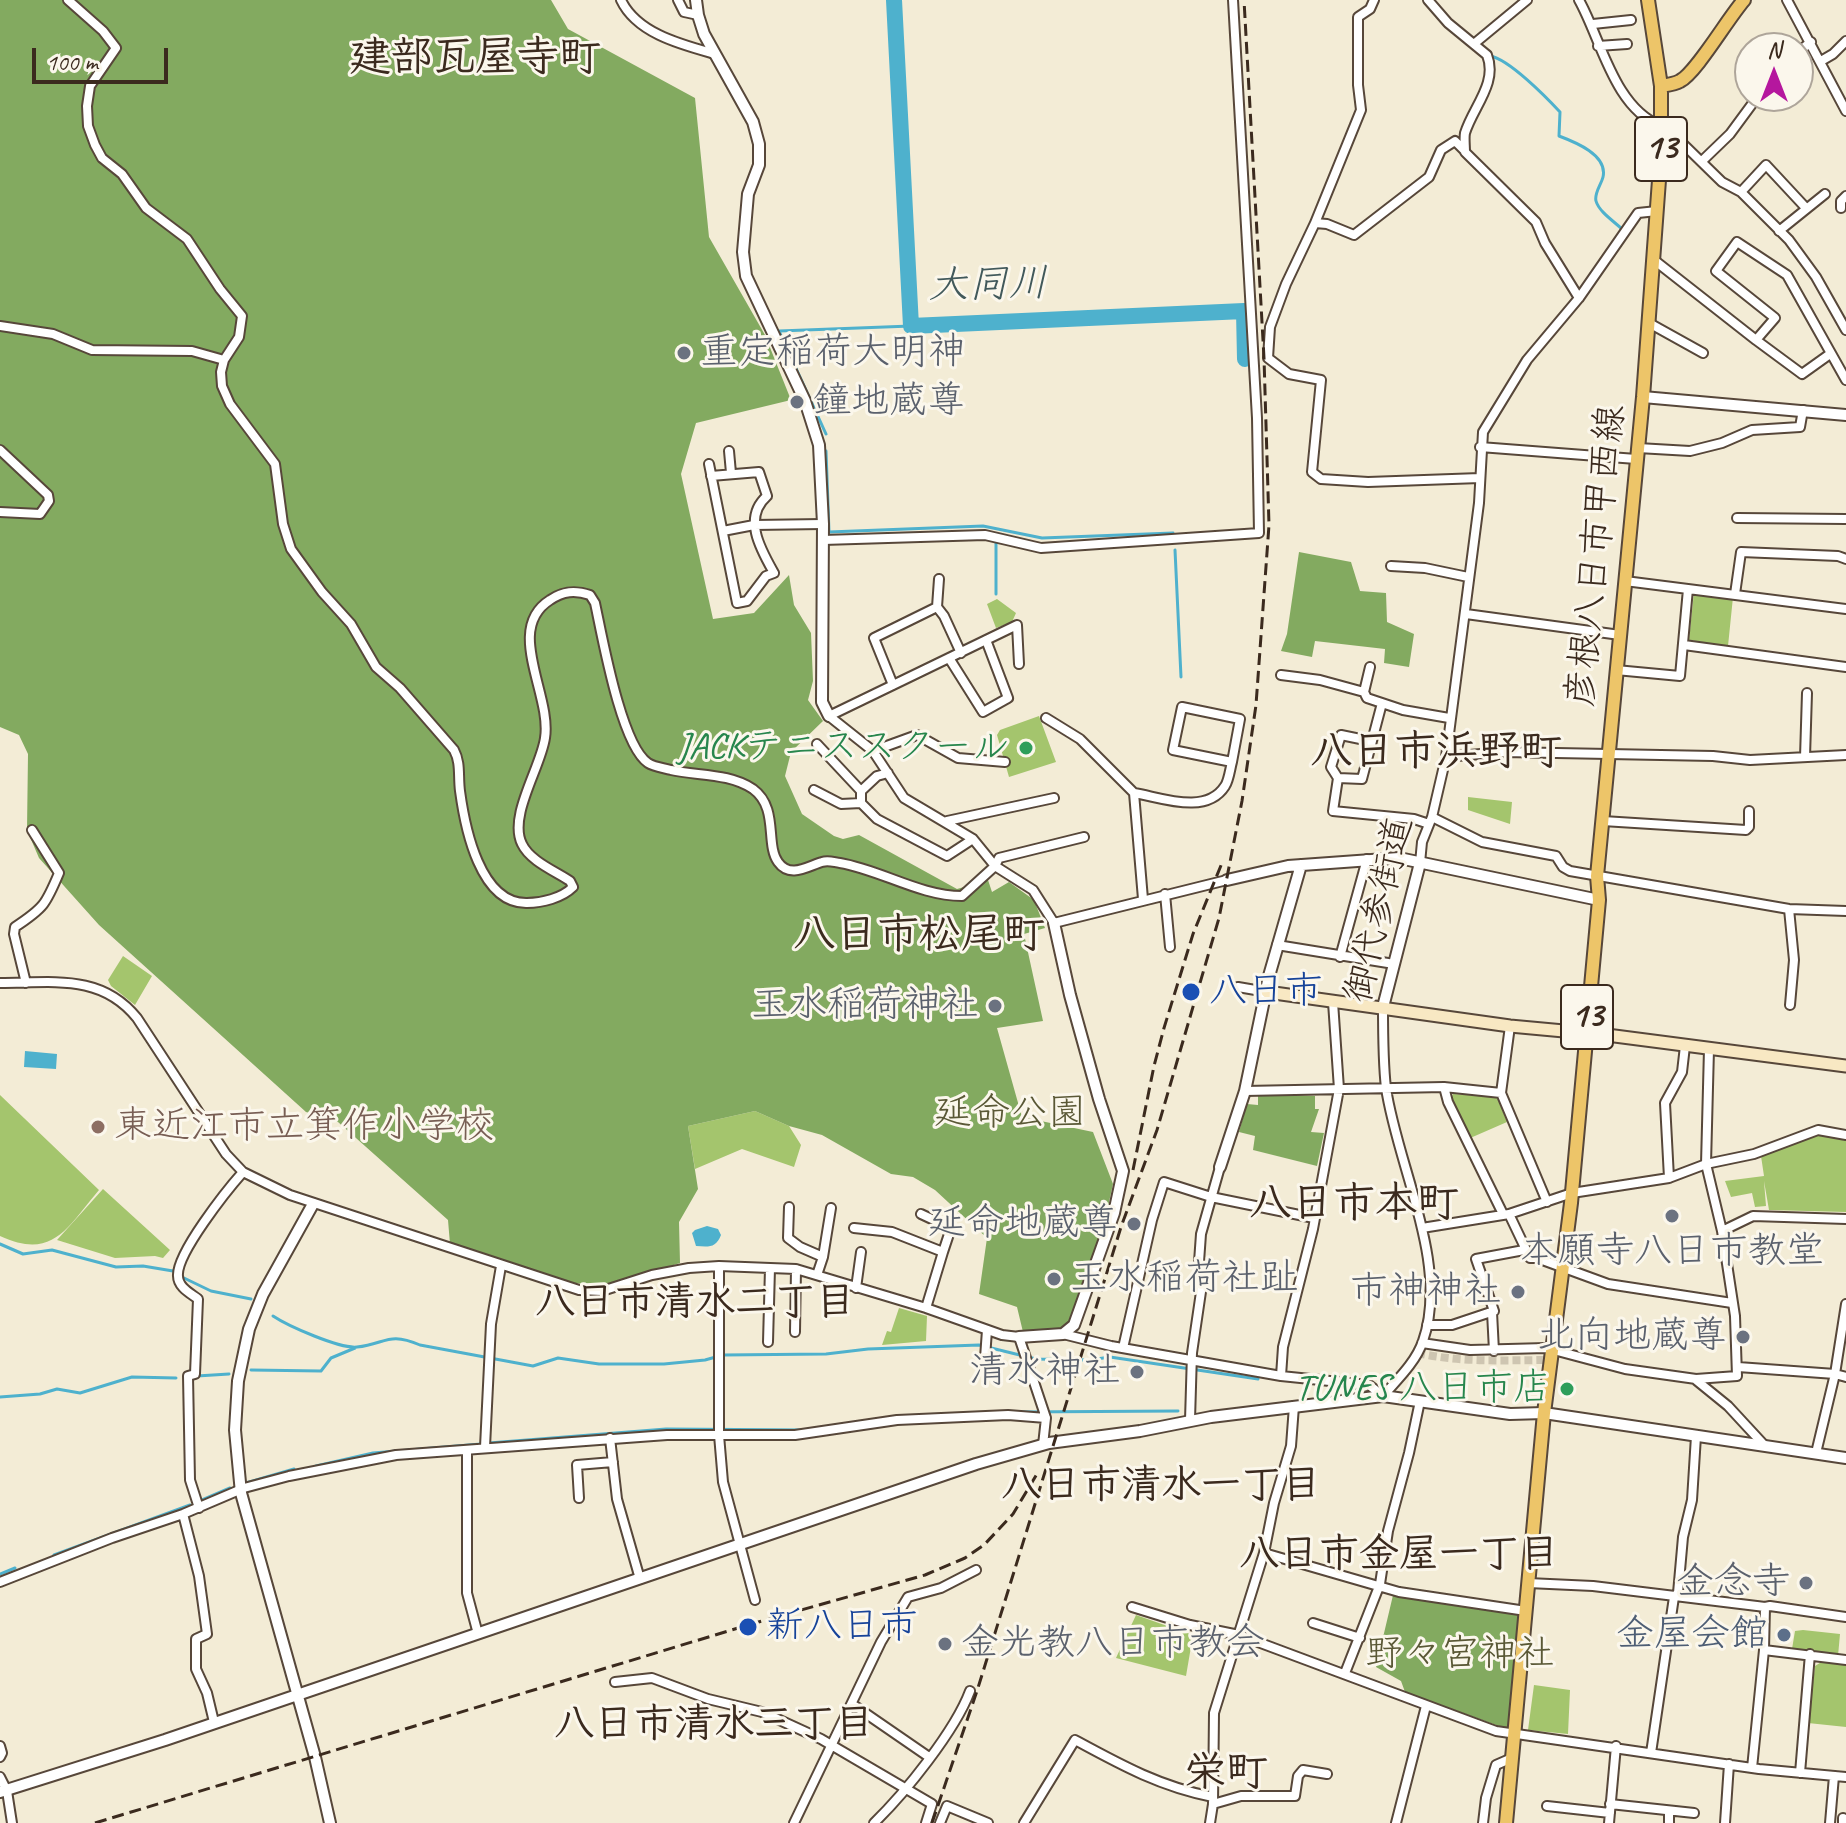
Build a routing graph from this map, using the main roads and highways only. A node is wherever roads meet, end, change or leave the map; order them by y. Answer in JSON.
{"nodes":[{"id":1,"x":1648,"y":0,"type":"edge"},
{"id":2,"x":1744,"y":0,"type":"edge"},
{"id":3,"x":1661,"y":86,"type":"junction"},
{"id":4,"x":1267,"y":992,"type":"road end"},
{"id":5,"x":1586,"y":1032,"type":"junction"},
{"id":6,"x":1846,"y":1066,"type":"edge"},
{"id":7,"x":1506,"y":1823,"type":"edge"}],
"edges":[{"from":1,"to":3,"type":"main road","name":"彦根八日市甲西線"},
{"from":2,"to":3,"type":"main road","number":"13"},
{"from":3,"to":5,"type":"main road","name":"彦根八日市甲西線","number":"13"},
{"from":4,"to":5,"type":"main road"},
{"from":5,"to":6,"type":"main road"},
{"from":5,"to":7,"type":"main road","name":"彦根八日市甲西線","number":"13"}]}
